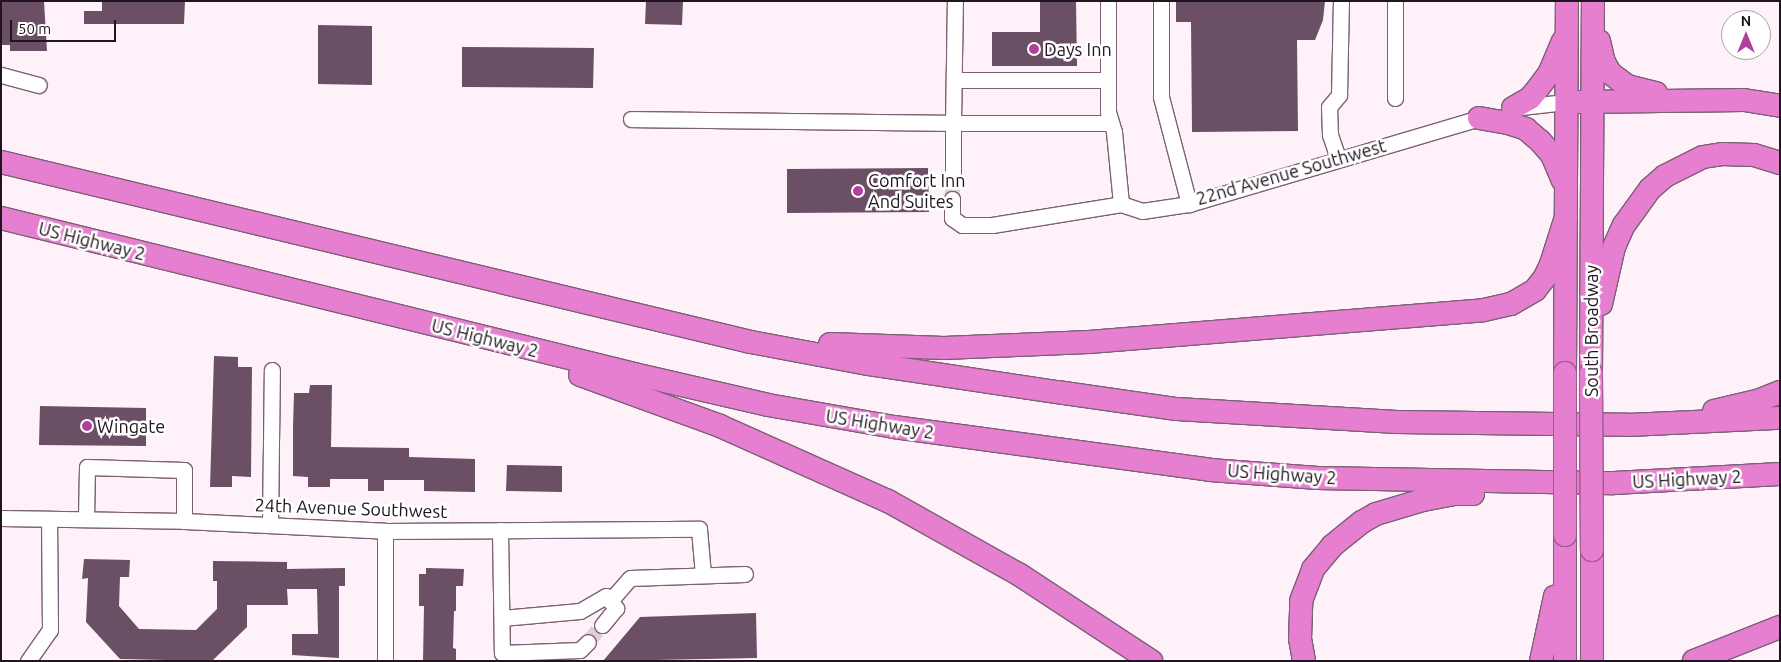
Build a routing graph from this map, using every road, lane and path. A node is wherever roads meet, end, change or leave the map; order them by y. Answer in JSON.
{"nodes":[{"id":1,"x":955,"y":1,"type":"edge"},
{"id":2,"x":1108,"y":1,"type":"edge"},
{"id":3,"x":1161,"y":1,"type":"edge"},
{"id":4,"x":1340,"y":1,"type":"edge"},
{"id":5,"x":1395,"y":1,"type":"edge"},
{"id":6,"x":1567,"y":1,"type":"edge"},
{"id":7,"x":1593,"y":7,"type":"edge"},
{"id":8,"x":1567,"y":34,"type":"junction"},
{"id":9,"x":1,"y":75,"type":"edge"},
{"id":10,"x":954,"y":80,"type":"junction"},
{"id":11,"x":1108,"y":80,"type":"junction"},
{"id":12,"x":39,"y":85,"type":"dead end"},
{"id":13,"x":1395,"y":98,"type":"dead end"},
{"id":14,"x":1684,"y":100,"type":"junction"},
{"id":15,"x":1566,"y":102,"type":"junction"},
{"id":16,"x":1593,"y":102,"type":"junction"},
{"id":17,"x":1780,"y":106,"type":"edge"},
{"id":18,"x":1514,"y":108,"type":"junction"},
{"id":19,"x":1479,"y":118,"type":"junction"},
{"id":20,"x":631,"y":120,"type":"dead end"},
{"id":21,"x":1110,"y":122,"type":"junction"},
{"id":22,"x":953,"y":123,"type":"junction"},
{"id":23,"x":1338,"y":158,"type":"junction"},
{"id":24,"x":1,"y":162,"type":"edge"},
{"id":25,"x":1780,"y":163,"type":"edge"},
{"id":26,"x":953,"y":178,"type":"tunnel mouth"},
{"id":27,"x":1566,"y":187,"type":"junction"},
{"id":28,"x":952,"y":199,"type":"tunnel mouth"},
{"id":29,"x":1121,"y":204,"type":"junction"},
{"id":30,"x":1189,"y":204,"type":"junction"},
{"id":31,"x":1566,"y":217,"type":"junction"},
{"id":32,"x":1,"y":218,"type":"edge"},
{"id":33,"x":1,"y":234,"type":"edge"},
{"id":34,"x":129,"y":250,"type":"junction"},
{"id":35,"x":700,"y":330,"type":"junction"},
{"id":36,"x":464,"y":333,"type":"junction"},
{"id":37,"x":1591,"y":350,"type":"junction"},
{"id":38,"x":272,"y":370,"type":"dead end"},
{"id":39,"x":1780,"y":392,"type":"edge"},
{"id":40,"x":1780,"y":418,"type":"edge"},
{"id":41,"x":1629,"y":425,"type":"junction"},
{"id":42,"x":1780,"y":474,"type":"edge"},
{"id":43,"x":1545,"y":482,"type":"junction"},
{"id":44,"x":1,"y":518,"type":"edge"},
{"id":45,"x":49,"y":519,"type":"junction"},
{"id":46,"x":86,"y":520,"type":"junction"},
{"id":47,"x":184,"y":521,"type":"junction"},
{"id":48,"x":270,"y":525,"type":"junction"},
{"id":49,"x":500,"y":530,"type":"junction"},
{"id":50,"x":385,"y":531,"type":"junction"},
{"id":51,"x":1565,"y":539,"type":"junction"},
{"id":52,"x":745,"y":574,"type":"dead end"},
{"id":53,"x":703,"y":575,"type":"junction"},
{"id":54,"x":610,"y":601,"type":"junction"},
{"id":55,"x":502,"y":618,"type":"junction"},
{"id":56,"x":602,"y":625,"type":"tunnel mouth"},
{"id":57,"x":1780,"y":627,"type":"edge"},
{"id":58,"x":588,"y":642,"type":"tunnel mouth"},
{"id":59,"x":28,"y":661,"type":"edge"},
{"id":60,"x":385,"y":661,"type":"edge"},
{"id":61,"x":1151,"y":661,"type":"edge"},
{"id":62,"x":1304,"y":661,"type":"edge"},
{"id":63,"x":1540,"y":661,"type":"edge"},
{"id":64,"x":1565,"y":661,"type":"edge"},
{"id":65,"x":1592,"y":661,"type":"edge"},
{"id":66,"x":1694,"y":661,"type":"edge"}],
"edges":[{"from":1,"to":10,"type":"street"},
{"from":2,"to":11,"type":"street"},
{"from":3,"to":30,"type":"street","name":"22nd Avenue Southwest"},
{"from":4,"to":23,"type":"street"},
{"from":5,"to":13,"type":"street"},
{"from":6,"to":8,"type":"highway","name":"South Broadway"},
{"from":7,"to":14,"type":"highway"},
{"from":7,"to":16,"type":"highway","name":"South Broadway"},
{"from":8,"to":15,"type":"highway","name":"South Broadway"},
{"from":8,"to":18,"type":"highway"},
{"from":9,"to":12,"type":"street"},
{"from":10,"to":11,"type":"street"},
{"from":10,"to":22,"type":"street"},
{"from":11,"to":21,"type":"street"},
{"from":14,"to":16,"type":"highway","name":"22nd Avenue Southwest"},
{"from":14,"to":17,"type":"highway"},
{"from":15,"to":16,"type":"highway","name":"22nd Avenue Southwest"},
{"from":15,"to":18,"type":"street","name":"22nd Avenue Southwest"},
{"from":15,"to":27,"type":"highway","name":"South Broadway"},
{"from":16,"to":37,"type":"highway","name":"South Broadway"},
{"from":18,"to":19,"type":"street","name":"22nd Avenue Southwest"},
{"from":19,"to":23,"type":"street","name":"22nd Avenue Southwest"},
{"from":19,"to":27,"type":"highway"},
{"from":20,"to":22,"type":"street"},
{"from":21,"to":22,"type":"street"},
{"from":21,"to":29,"type":"street"},
{"from":22,"to":26,"type":"street"},
{"from":23,"to":30,"type":"street","name":"22nd Avenue Southwest"},
{"from":24,"to":35,"type":"highway"},
{"from":25,"to":37,"type":"highway"},
{"from":27,"to":31,"type":"highway","name":"South Broadway"},
{"from":28,"to":29,"type":"street"},
{"from":29,"to":30,"type":"street"},
{"from":31,"to":35,"type":"highway"},
{"from":31,"to":51,"type":"highway","name":"South Broadway","bridge":true},
{"from":32,"to":34,"type":"highway","name":"US Highway 2"},
{"from":33,"to":34,"type":"highway"},
{"from":34,"to":36,"type":"highway","name":"US Highway 2"},
{"from":35,"to":41,"type":"highway"},
{"from":36,"to":43,"type":"highway","name":"US Highway 2"},
{"from":36,"to":61,"type":"highway"},
{"from":37,"to":65,"type":"highway","name":"South Broadway","bridge":true},
{"from":38,"to":48,"type":"street"},
{"from":39,"to":41,"type":"highway"},
{"from":40,"to":41,"type":"highway"},
{"from":42,"to":43,"type":"highway","name":"US Highway 2"},
{"from":43,"to":62,"type":"highway"},
{"from":44,"to":45,"type":"street","name":"24th Avenue Southwest"},
{"from":45,"to":46,"type":"street","name":"24th Avenue Southwest"},
{"from":45,"to":59,"type":"street"},
{"from":46,"to":47,"type":"street","name":"24th Avenue Southwest"},
{"from":46,"to":47,"type":"street"},
{"from":47,"to":48,"type":"street","name":"24th Avenue Southwest"},
{"from":48,"to":50,"type":"street","name":"24th Avenue Southwest"},
{"from":49,"to":50,"type":"street","name":"24th Avenue Southwest"},
{"from":49,"to":53,"type":"street","name":"24th Avenue Southwest"},
{"from":49,"to":55,"type":"street"},
{"from":50,"to":60,"type":"street"},
{"from":51,"to":63,"type":"highway"},
{"from":51,"to":64,"type":"highway","name":"South Broadway"},
{"from":52,"to":53,"type":"street"},
{"from":53,"to":54,"type":"street"},
{"from":54,"to":55,"type":"street"},
{"from":54,"to":56,"type":"street"},
{"from":55,"to":58,"type":"street"},
{"from":57,"to":66,"type":"highway"}]}
